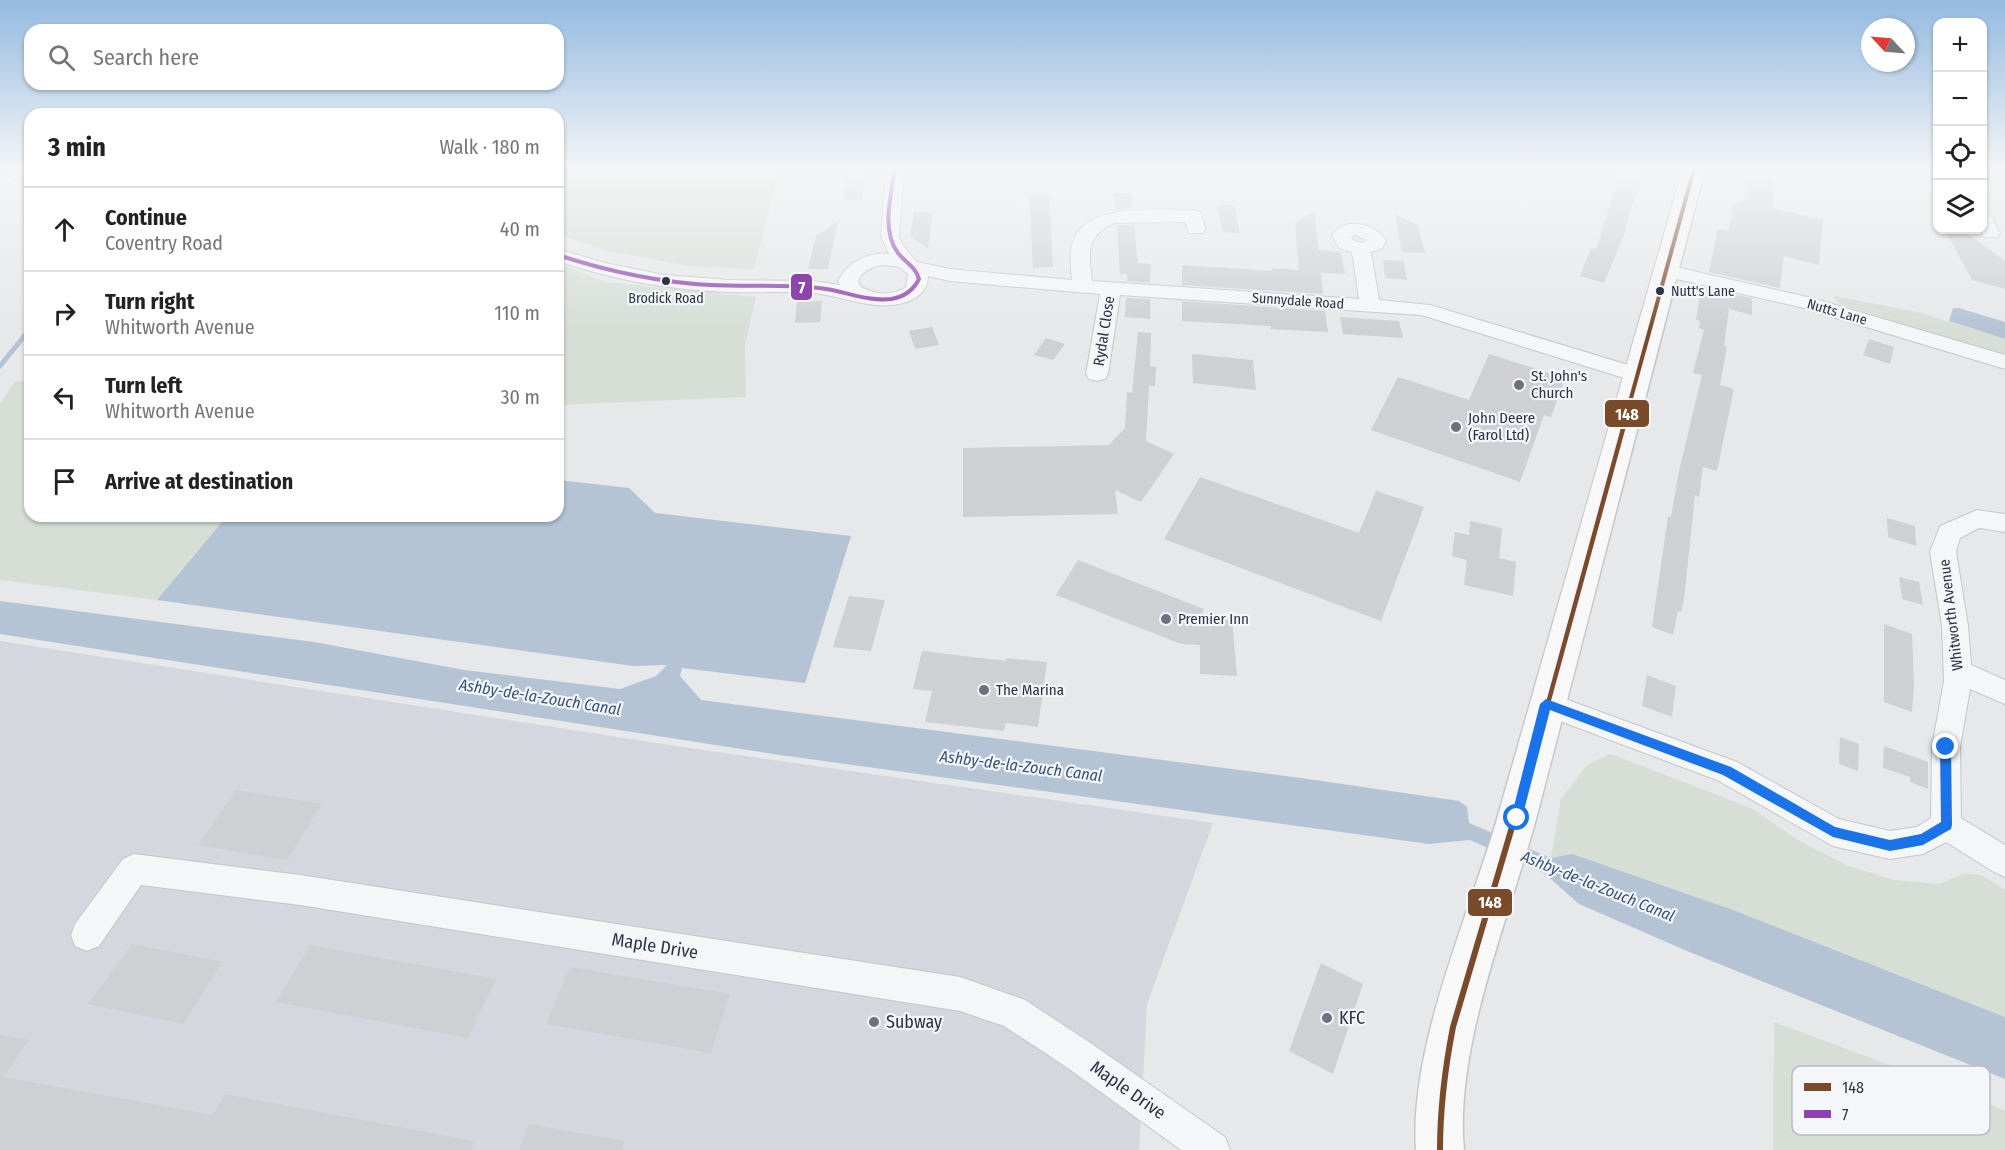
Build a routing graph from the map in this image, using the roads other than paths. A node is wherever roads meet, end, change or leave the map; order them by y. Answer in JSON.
{"nodes":[{"id":1,"x":891,"y":223,"type":"edge"},
{"id":2,"x":1098,"y":223,"type":"edge"},
{"id":3,"x":1679,"y":223,"type":"edge"},
{"id":4,"x":890,"y":236,"type":"junction"},
{"id":5,"x":1361,"y":249,"type":"dead end"},
{"id":6,"x":564,"y":257,"type":"edge"},
{"id":7,"x":913,"y":269,"type":"junction"},
{"id":8,"x":1666,"y":272,"type":"junction"},
{"id":9,"x":856,"y":280,"type":"junction"},
{"id":10,"x":1082,"y":285,"type":"junction"},
{"id":11,"x":1111,"y":288,"type":"junction"},
{"id":12,"x":1370,"y":305,"type":"junction"},
{"id":13,"x":2005,"y":362,"type":"edge"},
{"id":14,"x":1097,"y":374,"type":"dead end"},
{"id":15,"x":1636,"y":375,"type":"junction"},
{"id":16,"x":2005,"y":523,"type":"edge"},
{"id":17,"x":1958,"y":672,"type":"junction"},
{"id":18,"x":2005,"y":692,"type":"edge"},
{"id":19,"x":1546,"y":704,"type":"junction"},
{"id":20,"x":1947,"y":825,"type":"junction"},
{"id":21,"x":2005,"y":862,"type":"edge"},
{"id":22,"x":87,"y":935,"type":"dead end"},
{"id":23,"x":1212,"y":1150,"type":"edge"},
{"id":24,"x":1440,"y":1150,"type":"edge"}],
"edges":[{"from":1,"to":4,"type":"street"},
{"from":2,"to":10,"type":"street"},
{"from":3,"to":8,"type":"main road"},
{"from":4,"to":7,"type":"street"},
{"from":4,"to":9,"type":"street"},
{"from":5,"to":12,"type":"street"},
{"from":6,"to":9,"type":"street"},
{"from":7,"to":9,"type":"street","name":"Sunnydale Road"},
{"from":7,"to":9,"type":"street"},
{"from":7,"to":10,"type":"street","name":"Sunnydale Road"},
{"from":8,"to":13,"type":"street","name":"Nutts Lane"},
{"from":8,"to":15,"type":"main road"},
{"from":10,"to":11,"type":"street","name":"Sunnydale Road"},
{"from":11,"to":12,"type":"street","name":"Sunnydale Road"},
{"from":11,"to":14,"type":"street","name":"Rydal Close"},
{"from":12,"to":15,"type":"street","name":"Sunnydale Road"},
{"from":15,"to":19,"type":"main road"},
{"from":16,"to":17,"type":"street","name":"Whitworth Avenue"},
{"from":17,"to":18,"type":"street"},
{"from":17,"to":20,"type":"street","name":"Whitworth Avenue"},
{"from":19,"to":20,"type":"street"},
{"from":19,"to":24,"type":"main road"},
{"from":20,"to":21,"type":"street"},
{"from":22,"to":23,"type":"street","name":"Maple Drive"}]}
